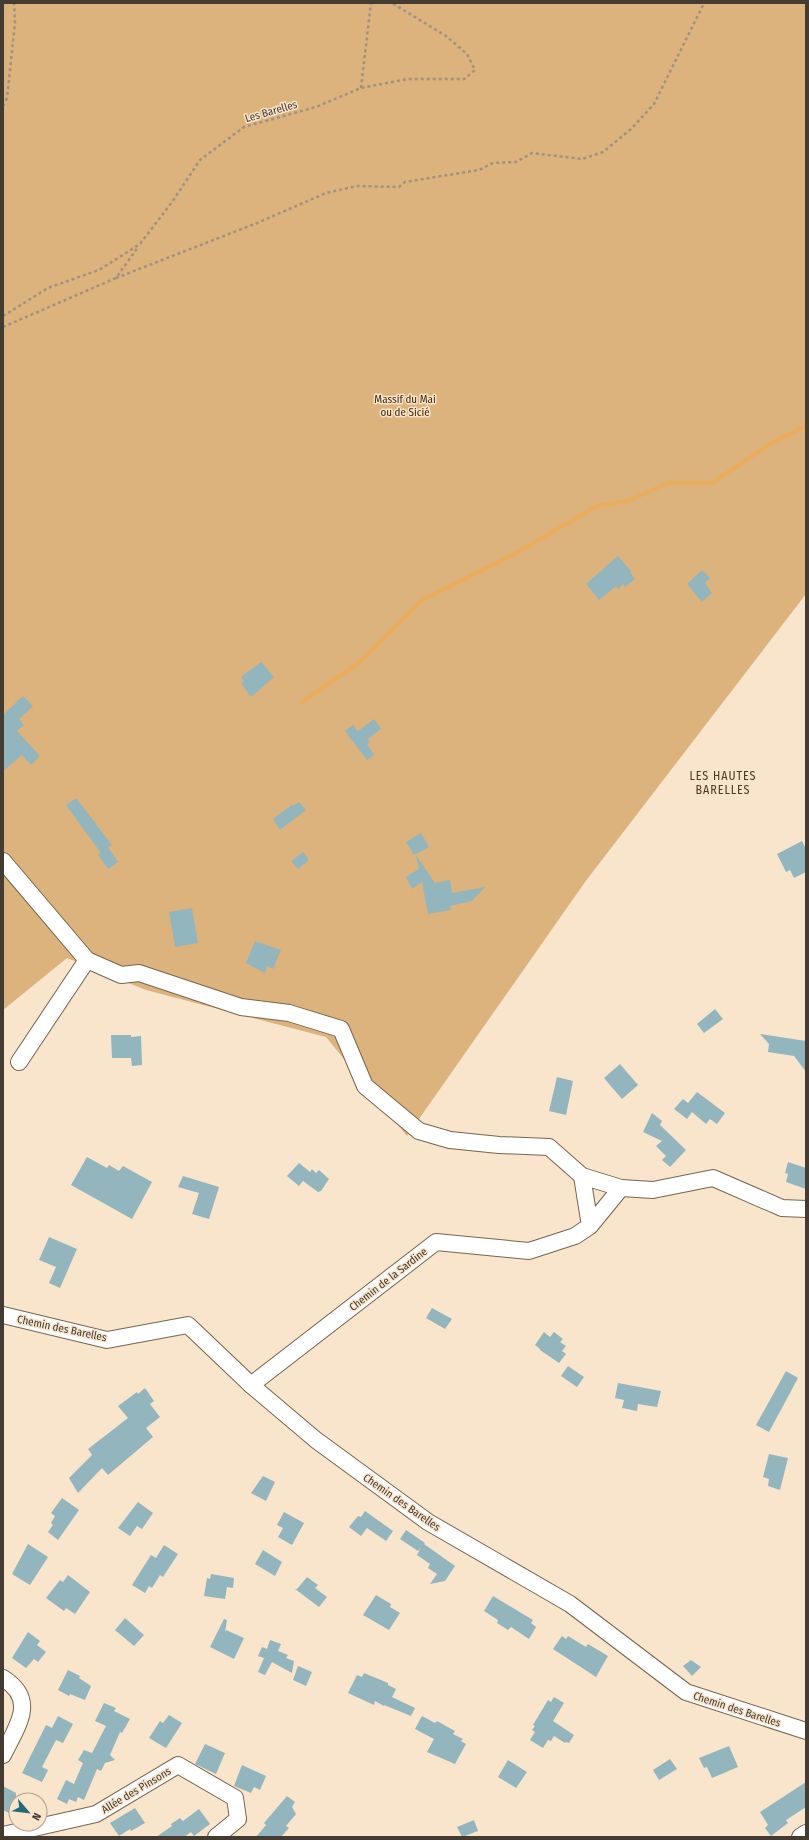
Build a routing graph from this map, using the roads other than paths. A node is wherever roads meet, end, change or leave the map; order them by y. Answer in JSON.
{"nodes":[{"id":1,"x":3,"y":861,"type":"edge"},
{"id":2,"x":87,"y":960,"type":"junction"},
{"id":3,"x":20,"y":1062,"type":"dead end"},
{"id":4,"x":582,"y":1176,"type":"junction"},
{"id":5,"x":621,"y":1188,"type":"junction"},
{"id":6,"x":806,"y":1209,"type":"edge"},
{"id":7,"x":590,"y":1226,"type":"junction"},
{"id":8,"x":3,"y":1316,"type":"edge"},
{"id":9,"x":251,"y":1385,"type":"junction"},
{"id":10,"x":3,"y":1678,"type":"edge"},
{"id":11,"x":806,"y":1731,"type":"edge"},
{"id":12,"x":3,"y":1755,"type":"edge"},
{"id":13,"x":806,"y":1833,"type":"edge"},
{"id":14,"x":3,"y":1835,"type":"edge"},
{"id":15,"x":216,"y":1837,"type":"edge"},
{"id":16,"x":800,"y":1837,"type":"edge"}],
"edges":[{"from":1,"to":2,"type":"street"},
{"from":2,"to":3,"type":"street"},
{"from":2,"to":4,"type":"street"},
{"from":4,"to":5,"type":"street"},
{"from":4,"to":7,"type":"street"},
{"from":5,"to":6,"type":"street"},
{"from":5,"to":7,"type":"street","name":"Chemin de la Sardine"},
{"from":7,"to":9,"type":"street","name":"Chemin de la Sardine"},
{"from":8,"to":9,"type":"street","name":"Chemin des Barelles"},
{"from":9,"to":11,"type":"street","name":"Chemin des Barelles"},
{"from":10,"to":12,"type":"street"},
{"from":13,"to":16,"type":"street"},
{"from":14,"to":15,"type":"street","name":"Allée des Pinsons"}]}
